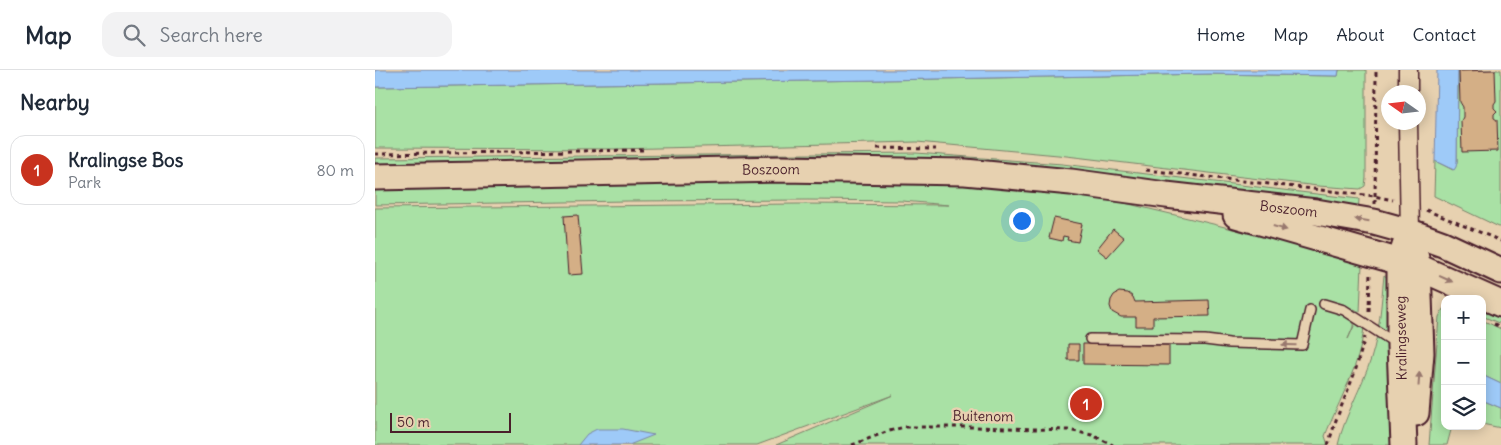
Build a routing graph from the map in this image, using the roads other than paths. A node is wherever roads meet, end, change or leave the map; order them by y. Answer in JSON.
{"nodes":[{"id":1,"x":1409,"y":70,"type":"edge"},
{"id":2,"x":1408,"y":85,"type":"edge"},
{"id":3,"x":1408,"y":130,"type":"edge"},
{"id":4,"x":375,"y":177,"type":"edge"},
{"id":5,"x":1166,"y":195,"type":"junction"},
{"id":6,"x":1410,"y":232,"type":"junction"},
{"id":7,"x":1409,"y":264,"type":"junction"},
{"id":8,"x":1501,"y":271,"type":"edge"},
{"id":9,"x":1324,"y":304,"type":"dead end"},
{"id":10,"x":1501,"y":304,"type":"edge"},
{"id":11,"x":1310,"y":310,"type":"dead end"},
{"id":12,"x":1090,"y":339,"type":"dead end"},
{"id":13,"x":1410,"y":349,"type":"junction"},
{"id":14,"x":1404,"y":445,"type":"edge"},
{"id":15,"x":1414,"y":445,"type":"edge"}],
"edges":[{"from":1,"to":2,"type":"street"},
{"from":3,"to":6,"type":"street","name":"Kralingseweg"},
{"from":4,"to":5,"type":"main road","name":"Boszoom"},
{"from":6,"to":5,"type":"main road","name":"Boszoom","one_way":true},
{"from":5,"to":7,"type":"main road","name":"Boszoom","one_way":true},
{"from":6,"to":7,"type":"main road","name":"Kralingseweg"},
{"from":6,"to":8,"type":"main road","name":"Boszoom"},
{"from":7,"to":10,"type":"main road","name":"Boszoom","one_way":true},
{"from":7,"to":13,"type":"main road","name":"Kralingseweg"},
{"from":9,"to":13,"type":"lane"},
{"from":11,"to":12,"type":"lane","one_way":true},
{"from":13,"to":14,"type":"main road","name":"Kralingseweg"},
{"from":15,"to":13,"type":"main road","name":"Kralingseweg","one_way":true}]}
